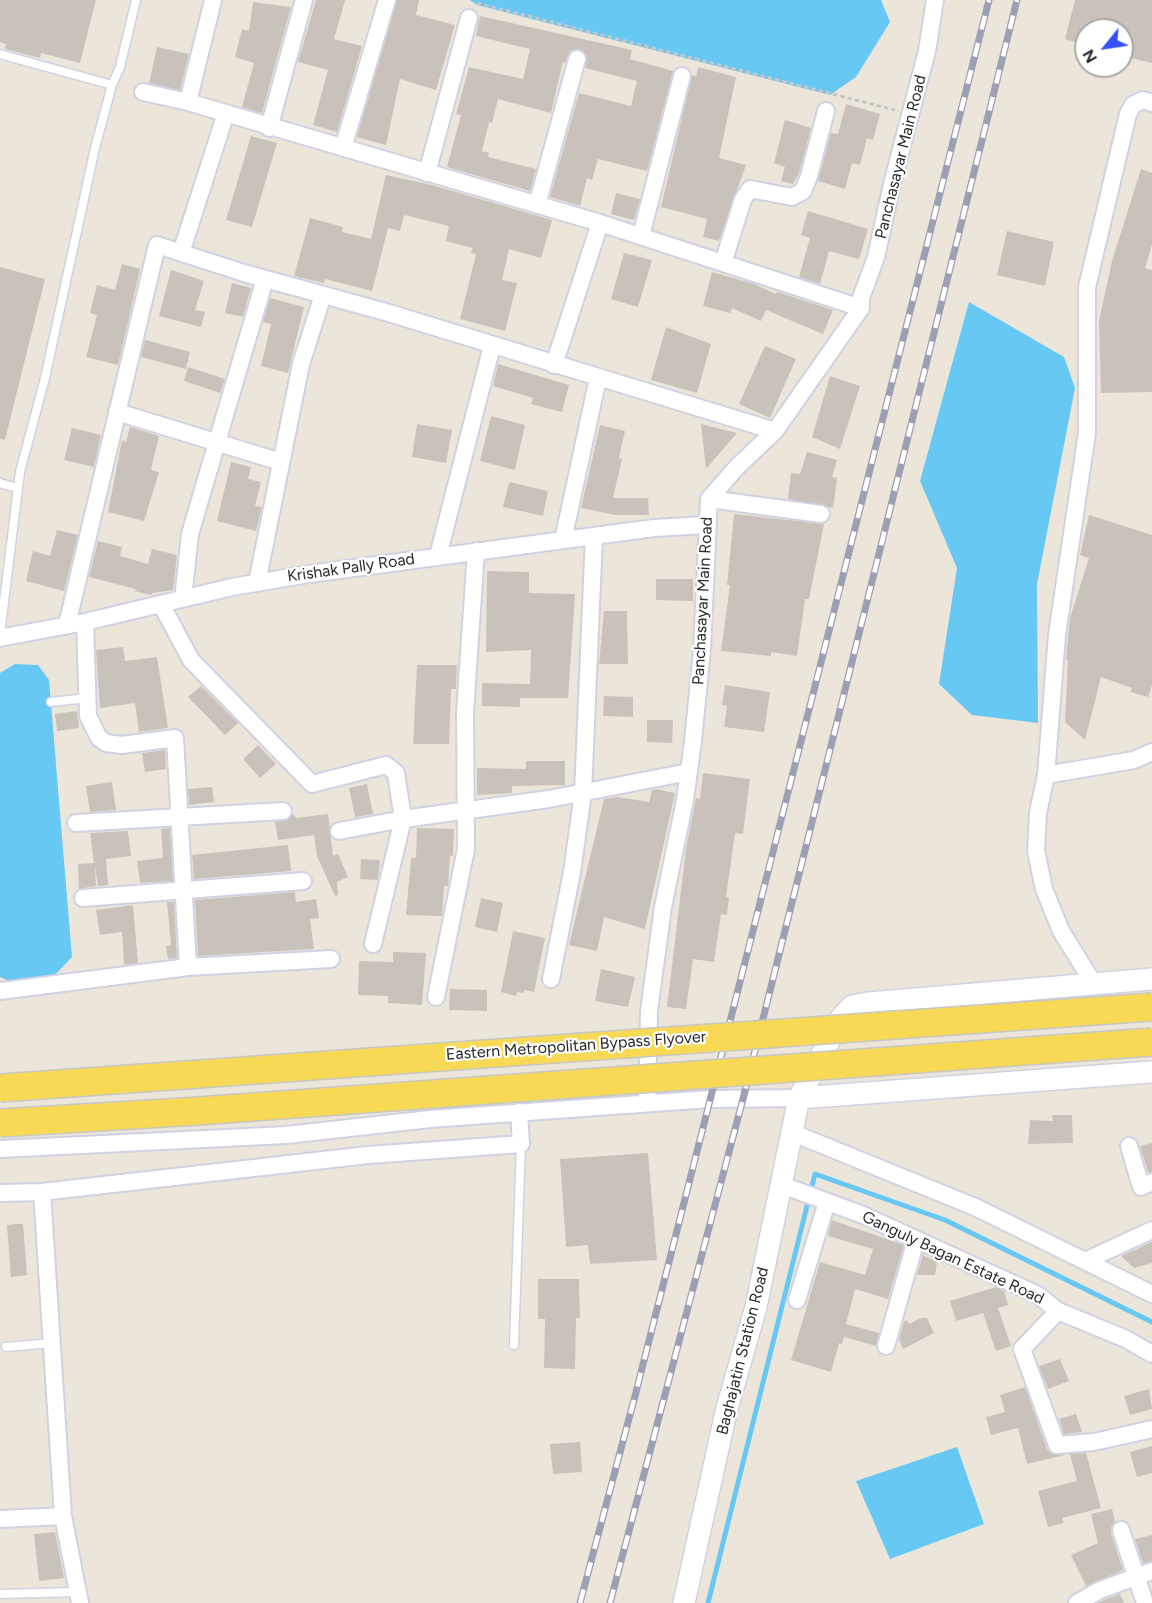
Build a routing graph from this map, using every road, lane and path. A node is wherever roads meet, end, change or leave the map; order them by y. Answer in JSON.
{"nodes":[{"id":1,"x":136,"y":0,"type":"edge"},
{"id":2,"x":213,"y":0,"type":"edge"},
{"id":3,"x":304,"y":0,"type":"edge"},
{"id":4,"x":387,"y":0,"type":"edge"},
{"id":5,"x":935,"y":0,"type":"edge"},
{"id":6,"x":472,"y":10,"type":"joint"},
{"id":7,"x":0,"y":54,"type":"edge"},
{"id":8,"x":577,"y":59,"type":"dead end"},
{"id":9,"x":682,"y":76,"type":"dead end"},
{"id":10,"x":112,"y":85,"type":"junction"},
{"id":11,"x":143,"y":92,"type":"dead end"},
{"id":12,"x":188,"y":102,"type":"junction"},
{"id":13,"x":1152,"y":103,"type":"edge"},
{"id":14,"x":826,"y":111,"type":"dead end"},
{"id":15,"x":226,"y":113,"type":"junction"},
{"id":16,"x":910,"y":114,"type":"junction"},
{"id":17,"x":269,"y":128,"type":"junction"},
{"id":18,"x":343,"y":148,"type":"junction"},
{"id":19,"x":427,"y":172,"type":"junction"},
{"id":20,"x":537,"y":205,"type":"junction"},
{"id":21,"x":600,"y":223,"type":"junction"},
{"id":22,"x":641,"y":236,"type":"junction"},
{"id":23,"x":181,"y":254,"type":"junction"},
{"id":24,"x":723,"y":263,"type":"junction"},
{"id":25,"x":266,"y":279,"type":"junction"},
{"id":26,"x":323,"y":295,"type":"junction"},
{"id":27,"x":861,"y":308,"type":"junction"},
{"id":28,"x":492,"y":346,"type":"junction"},
{"id":29,"x":554,"y":365,"type":"junction"},
{"id":30,"x":598,"y":378,"type":"junction"},
{"id":31,"x":117,"y":412,"type":"junction"},
{"id":32,"x":775,"y":431,"type":"junction"},
{"id":33,"x":218,"y":441,"type":"junction"},
{"id":34,"x":281,"y":462,"type":"junction"},
{"id":35,"x":0,"y":483,"type":"edge"},
{"id":36,"x":17,"y":488,"type":"junction"},
{"id":37,"x":709,"y":499,"type":"junction"},
{"id":38,"x":821,"y":514,"type":"dead end"},
{"id":39,"x":706,"y":525,"type":"junction"},
{"id":40,"x":594,"y":536,"type":"junction"},
{"id":41,"x":563,"y":540,"type":"junction"},
{"id":42,"x":476,"y":551,"type":"junction"},
{"id":43,"x":438,"y":556,"type":"junction"},
{"id":44,"x":257,"y":582,"type":"junction"},
{"id":45,"x":183,"y":599,"type":"junction"},
{"id":46,"x":161,"y":604,"type":"junction"},
{"id":47,"x":85,"y":622,"type":"junction"},
{"id":48,"x":67,"y":625,"type":"junction"},
{"id":49,"x":0,"y":634,"type":"edge"},
{"id":50,"x":0,"y":638,"type":"edge"},
{"id":51,"x":87,"y":698,"type":"junction"},
{"id":52,"x":51,"y":702,"type":"dead end"},
{"id":53,"x":1152,"y":752,"type":"edge"},
{"id":54,"x":689,"y":772,"type":"junction"},
{"id":55,"x":1046,"y":775,"type":"junction"},
{"id":56,"x":583,"y":793,"type":"junction"},
{"id":57,"x":283,"y":811,"type":"dead end"},
{"id":58,"x":465,"y":811,"type":"junction"},
{"id":59,"x":179,"y":816,"type":"junction"},
{"id":60,"x":403,"y":819,"type":"junction"},
{"id":61,"x":76,"y":823,"type":"dead end"},
{"id":62,"x":339,"y":831,"type":"dead end"},
{"id":63,"x":303,"y":881,"type":"dead end"},
{"id":64,"x":183,"y":891,"type":"junction"},
{"id":65,"x":83,"y":898,"type":"dead end"},
{"id":66,"x":373,"y":944,"type":"dead end"},
{"id":67,"x":331,"y":959,"type":"dead end"},
{"id":68,"x":188,"y":967,"type":"junction"},
{"id":69,"x":551,"y":979,"type":"dead end"},
{"id":70,"x":1152,"y":979,"type":"edge"},
{"id":71,"x":1094,"y":984,"type":"junction"},
{"id":72,"x":0,"y":991,"type":"edge"},
{"id":73,"x":436,"y":997,"type":"dead end"},
{"id":74,"x":1152,"y":1007,"type":"edge"},
{"id":75,"x":1152,"y":1042,"type":"edge"},
{"id":76,"x":1152,"y":1072,"type":"edge"},
{"id":77,"x":0,"y":1089,"type":"edge"},
{"id":78,"x":799,"y":1098,"type":"junction"},
{"id":79,"x":647,"y":1103,"type":"junction"},
{"id":80,"x":519,"y":1112,"type":"junction"},
{"id":81,"x":0,"y":1123,"type":"edge"},
{"id":82,"x":793,"y":1133,"type":"junction"},
{"id":83,"x":520,"y":1144,"type":"junction"},
{"id":84,"x":1129,"y":1146,"type":"dead end"},
{"id":85,"x":0,"y":1149,"type":"edge"},
{"id":86,"x":1152,"y":1182,"type":"edge"},
{"id":87,"x":42,"y":1192,"type":"junction"},
{"id":88,"x":0,"y":1193,"type":"edge"},
{"id":89,"x":807,"y":1194,"type":"junction"},
{"id":90,"x":1152,"y":1230,"type":"edge"},
{"id":91,"x":916,"y":1240,"type":"junction"},
{"id":92,"x":1085,"y":1261,"type":"junction"},
{"id":93,"x":1152,"y":1294,"type":"edge"},
{"id":94,"x":797,"y":1300,"type":"dead end"},
{"id":95,"x":1058,"y":1311,"type":"junction"},
{"id":96,"x":52,"y":1343,"type":"junction"},
{"id":97,"x":514,"y":1345,"type":"dead end"},
{"id":98,"x":886,"y":1346,"type":"dead end"},
{"id":99,"x":6,"y":1347,"type":"dead end"},
{"id":100,"x":1152,"y":1354,"type":"edge"},
{"id":101,"x":1152,"y":1429,"type":"edge"},
{"id":102,"x":63,"y":1516,"type":"junction"},
{"id":103,"x":0,"y":1519,"type":"edge"},
{"id":104,"x":1121,"y":1530,"type":"dead end"},
{"id":105,"x":1144,"y":1574,"type":"edge"},
{"id":106,"x":0,"y":1594,"type":"edge"},
{"id":107,"x":79,"y":1597,"type":"edge"},
{"id":108,"x":684,"y":1603,"type":"edge"},
{"id":109,"x":1077,"y":1603,"type":"edge"},
{"id":110,"x":1145,"y":1603,"type":"edge"}],
"edges":[{"from":1,"to":10,"type":"lane"},
{"from":2,"to":12,"type":"street"},
{"from":3,"to":17,"type":"street"},
{"from":4,"to":18,"type":"street"},
{"from":5,"to":16,"type":"street","name":"Panchasayar Main Road"},
{"from":6,"to":16,"type":"path"},
{"from":6,"to":19,"type":"street"},
{"from":7,"to":10,"type":"lane"},
{"from":8,"to":20,"type":"street"},
{"from":9,"to":22,"type":"street"},
{"from":10,"to":36,"type":"lane"},
{"from":11,"to":12,"type":"street"},
{"from":12,"to":15,"type":"street"},
{"from":13,"to":55,"type":"street"},
{"from":14,"to":24,"type":"street"},
{"from":15,"to":17,"type":"street"},
{"from":15,"to":23,"type":"street"},
{"from":16,"to":27,"type":"street","name":"Panchasayar Main Road"},
{"from":17,"to":18,"type":"street"},
{"from":18,"to":19,"type":"street"},
{"from":19,"to":20,"type":"street"},
{"from":20,"to":21,"type":"street"},
{"from":21,"to":22,"type":"street"},
{"from":21,"to":29,"type":"street"},
{"from":22,"to":24,"type":"street"},
{"from":23,"to":25,"type":"street"},
{"from":23,"to":31,"type":"street"},
{"from":24,"to":27,"type":"street"},
{"from":25,"to":26,"type":"street"},
{"from":25,"to":33,"type":"street"},
{"from":26,"to":28,"type":"street"},
{"from":26,"to":34,"type":"street"},
{"from":27,"to":32,"type":"street","name":"Panchasayar Main Road"},
{"from":28,"to":29,"type":"street"},
{"from":28,"to":43,"type":"street"},
{"from":29,"to":30,"type":"street"},
{"from":30,"to":32,"type":"street"},
{"from":30,"to":41,"type":"street"},
{"from":31,"to":33,"type":"street"},
{"from":31,"to":48,"type":"street"},
{"from":32,"to":37,"type":"street","name":"Panchasayar Main Road"},
{"from":33,"to":34,"type":"street"},
{"from":33,"to":45,"type":"street"},
{"from":34,"to":44,"type":"street"},
{"from":35,"to":36,"type":"lane"},
{"from":36,"to":49,"type":"lane"},
{"from":37,"to":38,"type":"street"},
{"from":37,"to":39,"type":"street","name":"Panchasayar Main Road"},
{"from":39,"to":40,"type":"street","name":"Krishak Pally Road"},
{"from":39,"to":54,"type":"street","name":"Panchasayar Main Road"},
{"from":40,"to":41,"type":"street","name":"Krishak Pally Road"},
{"from":40,"to":56,"type":"street"},
{"from":41,"to":42,"type":"street","name":"Krishak Pally Road"},
{"from":42,"to":43,"type":"street","name":"Krishak Pally Road"},
{"from":42,"to":58,"type":"street"},
{"from":43,"to":44,"type":"street","name":"Krishak Pally Road"},
{"from":44,"to":45,"type":"street","name":"Krishak Pally Road"},
{"from":45,"to":46,"type":"street","name":"Krishak Pally Road"},
{"from":46,"to":47,"type":"street","name":"Krishak Pally Road"},
{"from":46,"to":60,"type":"street"},
{"from":47,"to":48,"type":"street","name":"Krishak Pally Road"},
{"from":47,"to":51,"type":"street"},
{"from":48,"to":50,"type":"street","name":"Krishak Pally Road"},
{"from":51,"to":52,"type":"lane"},
{"from":51,"to":59,"type":"street"},
{"from":53,"to":55,"type":"street"},
{"from":54,"to":56,"type":"street"},
{"from":54,"to":79,"type":"street","name":"Panchasayar Main Road"},
{"from":55,"to":71,"type":"street"},
{"from":56,"to":58,"type":"street"},
{"from":56,"to":69,"type":"street"},
{"from":57,"to":59,"type":"street"},
{"from":58,"to":60,"type":"street"},
{"from":58,"to":73,"type":"street"},
{"from":59,"to":61,"type":"street"},
{"from":59,"to":64,"type":"street"},
{"from":60,"to":62,"type":"street"},
{"from":60,"to":66,"type":"street"},
{"from":63,"to":64,"type":"street"},
{"from":64,"to":65,"type":"street"},
{"from":64,"to":68,"type":"street"},
{"from":67,"to":68,"type":"street"},
{"from":68,"to":72,"type":"street"},
{"from":70,"to":71,"type":"street"},
{"from":71,"to":78,"type":"street","name":"Baghajatin Station Road"},
{"from":74,"to":77,"type":"main road","name":"Eastern Metropolitan Bypass Flyover","bridge":true},
{"from":75,"to":81,"type":"main road","bridge":true},
{"from":76,"to":78,"type":"street"},
{"from":78,"to":79,"type":"street"},
{"from":78,"to":82,"type":"street","name":"Baghajatin Station Road"},
{"from":79,"to":80,"type":"street"},
{"from":80,"to":83,"type":"street"},
{"from":80,"to":85,"type":"street"},
{"from":82,"to":89,"type":"street","name":"Baghajatin Station Road"},
{"from":82,"to":92,"type":"street"},
{"from":83,"to":87,"type":"street"},
{"from":83,"to":97,"type":"lane"},
{"from":84,"to":86,"type":"street"},
{"from":87,"to":88,"type":"street"},
{"from":87,"to":96,"type":"street"},
{"from":89,"to":91,"type":"street","name":"Ganguly Bagan Estate Road"},
{"from":89,"to":94,"type":"street"},
{"from":89,"to":108,"type":"street","name":"Baghajatin Station Road"},
{"from":90,"to":92,"type":"street"},
{"from":91,"to":95,"type":"street","name":"Ganguly Bagan Estate Road"},
{"from":91,"to":98,"type":"street"},
{"from":92,"to":93,"type":"street"},
{"from":95,"to":100,"type":"street","name":"Ganguly Bagan Estate Road"},
{"from":95,"to":101,"type":"street"},
{"from":96,"to":99,"type":"lane"},
{"from":96,"to":102,"type":"street"},
{"from":102,"to":103,"type":"street"},
{"from":102,"to":107,"type":"street"},
{"from":104,"to":105,"type":"street"},
{"from":105,"to":109,"type":"street"},
{"from":105,"to":110,"type":"street"},
{"from":106,"to":107,"type":"lane"}]}
